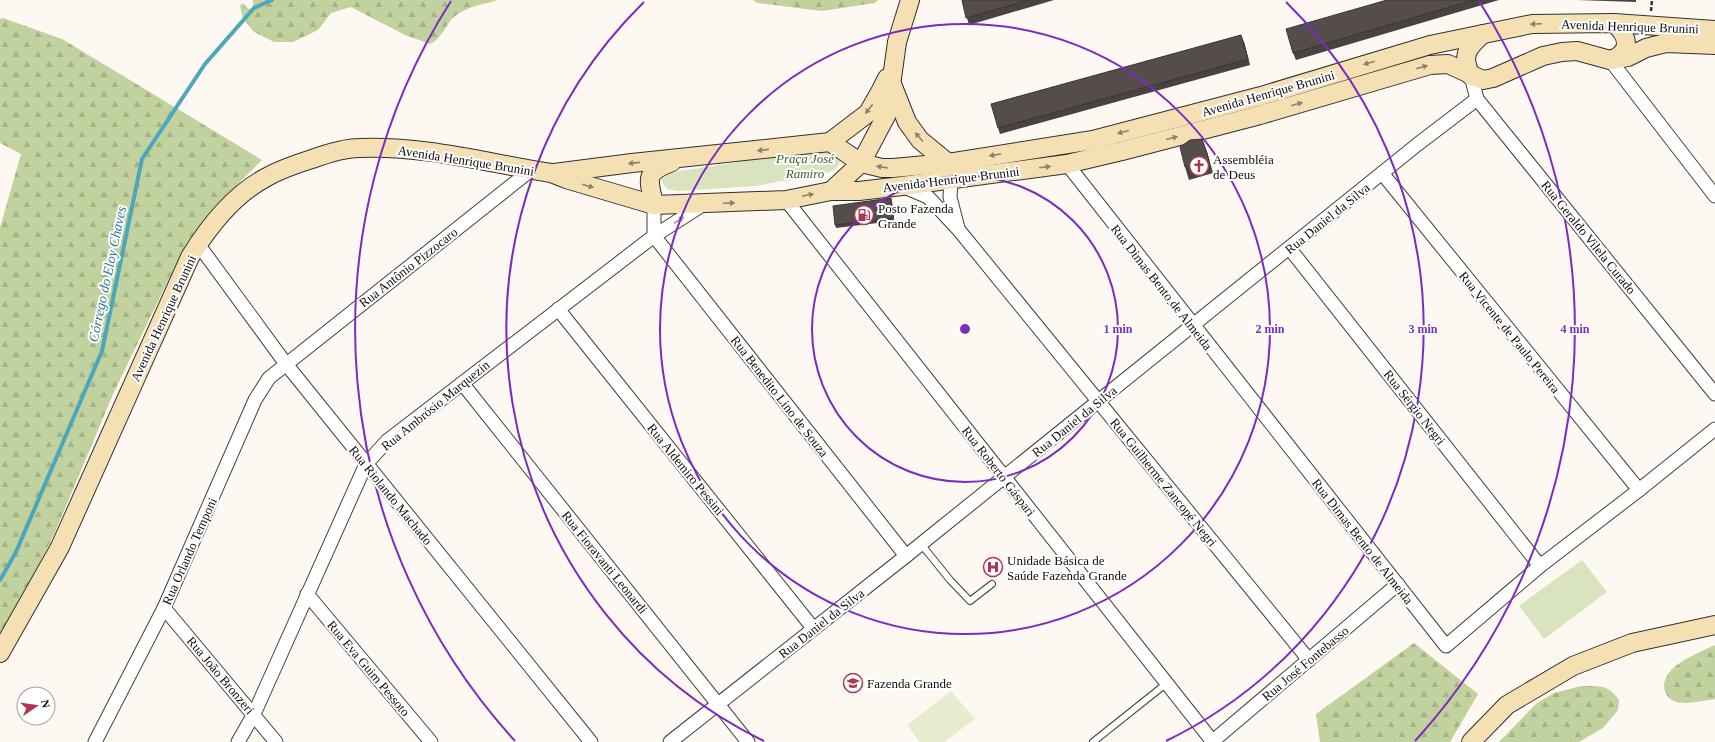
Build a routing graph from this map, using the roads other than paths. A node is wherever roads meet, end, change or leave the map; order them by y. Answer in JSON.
{"nodes":[{"id":1,"x":910,"y":0,"type":"edge"},
{"id":2,"x":1614,"y":23,"type":"junction"},
{"id":3,"x":1715,"y":30,"type":"edge"},
{"id":4,"x":1483,"y":34,"type":"junction"},
{"id":5,"x":1715,"y":45,"type":"edge"},
{"id":6,"x":1610,"y":60,"type":"junction"},
{"id":7,"x":894,"y":63,"type":"junction"},
{"id":8,"x":1471,"y":76,"type":"junction"},
{"id":9,"x":892,"y":82,"type":"junction"},
{"id":10,"x":1478,"y":99,"type":"junction"},
{"id":11,"x":830,"y":142,"type":"junction"},
{"id":12,"x":682,"y":158,"type":"junction"},
{"id":13,"x":861,"y":163,"type":"junction"},
{"id":14,"x":1067,"y":164,"type":"junction"},
{"id":15,"x":531,"y":170,"type":"junction"},
{"id":16,"x":950,"y":171,"type":"junction"},
{"id":17,"x":551,"y":173,"type":"junction"},
{"id":18,"x":1382,"y":173,"type":"junction"},
{"id":19,"x":902,"y":186,"type":"junction"},
{"id":20,"x":831,"y":191,"type":"junction"},
{"id":21,"x":1715,"y":196,"type":"edge"},
{"id":22,"x":786,"y":200,"type":"junction"},
{"id":23,"x":704,"y":204,"type":"junction"},
{"id":24,"x":654,"y":205,"type":"junction"},
{"id":25,"x":958,"y":229,"type":"junction"},
{"id":26,"x":654,"y":236,"type":"junction"},
{"id":27,"x":198,"y":244,"type":"junction"},
{"id":28,"x":1290,"y":249,"type":"junction"},
{"id":29,"x":558,"y":309,"type":"junction"},
{"id":30,"x":1193,"y":326,"type":"junction"},
{"id":31,"x":286,"y":364,"type":"junction"},
{"id":32,"x":462,"y":383,"type":"junction"},
{"id":33,"x":1715,"y":394,"type":"edge"},
{"id":34,"x":1099,"y":401,"type":"junction"},
{"id":35,"x":1715,"y":429,"type":"edge"},
{"id":36,"x":366,"y":464,"type":"junction"},
{"id":37,"x":1004,"y":477,"type":"junction"},
{"id":38,"x":1639,"y":490,"type":"junction"},
{"id":39,"x":921,"y":544,"type":"junction"},
{"id":40,"x":906,"y":556,"type":"junction"},
{"id":41,"x":1540,"y":566,"type":"junction"},
{"id":42,"x":992,"y":584,"type":"dead end"},
{"id":43,"x":1398,"y":584,"type":"junction"},
{"id":44,"x":307,"y":594,"type":"junction"},
{"id":45,"x":164,"y":608,"type":"junction"},
{"id":46,"x":1715,"y":625,"type":"edge"},
{"id":47,"x":814,"y":628,"type":"junction"},
{"id":48,"x":0,"y":654,"type":"edge"},
{"id":49,"x":1309,"y":660,"type":"junction"},
{"id":50,"x":1166,"y":683,"type":"junction"},
{"id":51,"x":718,"y":704,"type":"junction"},
{"id":52,"x":254,"y":714,"type":"junction"},
{"id":53,"x":95,"y":742,"type":"edge"},
{"id":54,"x":238,"y":742,"type":"edge"},
{"id":55,"x":276,"y":742,"type":"edge"},
{"id":56,"x":431,"y":742,"type":"edge"},
{"id":57,"x":591,"y":742,"type":"edge"},
{"id":58,"x":670,"y":742,"type":"edge"},
{"id":59,"x":748,"y":742,"type":"edge"},
{"id":60,"x":1094,"y":742,"type":"edge"},
{"id":61,"x":1213,"y":742,"type":"edge"},
{"id":62,"x":1470,"y":742,"type":"edge"}],
"edges":[{"from":1,"to":7,"type":"main road"},
{"from":2,"to":3,"type":"main road","name":"Avenida Henrique Brunini"},
{"from":2,"to":4,"type":"main road","name":"Avenida Henrique Brunini","one_way":true},
{"from":2,"to":6,"type":"main road"},
{"from":4,"to":8,"type":"main road"},
{"from":4,"to":16,"type":"main road","name":"Avenida Henrique Brunini","one_way":true},
{"from":5,"to":6,"type":"main road","name":"Avenida Henrique Brunini"},
{"from":6,"to":8,"type":"main road","name":"Avenida Henrique Brunini"},
{"from":6,"to":21,"type":"street"},
{"from":7,"to":9,"type":"main road"},
{"from":7,"to":11,"type":"main road","one_way":true},
{"from":8,"to":10,"type":"street","name":"Rua Geraldo Vilela Curado"},
{"from":14,"to":8,"type":"main road","name":"Avenida Henrique Brunini","one_way":true},
{"from":9,"to":13,"type":"main road"},
{"from":16,"to":9,"type":"main road","one_way":true},
{"from":10,"to":18,"type":"street","name":"Rua Daniel da Silva"},
{"from":10,"to":33,"type":"street","name":"Rua Geraldo Vilela Curado"},
{"from":11,"to":12,"type":"main road","name":"Avenida Henrique Brunini","one_way":true},
{"from":11,"to":13,"type":"main road"},
{"from":12,"to":17,"type":"main road","name":"Avenida Henrique Brunini","one_way":true},
{"from":12,"to":24,"type":"main road"},
{"from":16,"to":13,"type":"main road","name":"Avenida Henrique Brunini","one_way":true},
{"from":13,"to":20,"type":"main road"},
{"from":16,"to":14,"type":"main road","name":"Avenida Henrique Brunini","one_way":true},
{"from":14,"to":30,"type":"street","name":"Rua Dimas Bento de Almeida"},
{"from":15,"to":17,"type":"main road","name":"Avenida Henrique Brunini"},
{"from":15,"to":27,"type":"main road","name":"Avenida Henrique Brunini"},
{"from":15,"to":31,"type":"street","name":"Rua Antônio Pizzocaro"},
{"from":16,"to":19,"type":"main road","name":"Avenida Henrique Brunini"},
{"from":16,"to":25,"type":"street","name":"Rua Guilherme Zancopé Negri"},
{"from":17,"to":24,"type":"main road","name":"Avenida Henrique Brunini","one_way":true},
{"from":18,"to":28,"type":"street","name":"Rua Daniel da Silva"},
{"from":18,"to":38,"type":"street","name":"Rua Vicente de Paulo Pereira"},
{"from":19,"to":20,"type":"main road","name":"Avenida Henrique Brunini"},
{"from":19,"to":25,"type":"street","name":"Rua Guilherme Zancopé Negri"},
{"from":22,"to":20,"type":"main road","name":"Avenida Henrique Brunini","one_way":true},
{"from":23,"to":22,"type":"main road","name":"Avenida Henrique Brunini","one_way":true},
{"from":22,"to":37,"type":"street","name":"Rua Roberto Gáspari"},
{"from":23,"to":24,"type":"main road","name":"Avenida Henrique Brunini"},
{"from":26,"to":23,"type":"street","name":"Rua Ambrósio Marquezin","one_way":true},
{"from":24,"to":26,"type":"street"},
{"from":25,"to":34,"type":"street","name":"Rua Guilherme Zancopé Negri"},
{"from":26,"to":29,"type":"street","name":"Rua Ambrósio Marquezin"},
{"from":26,"to":40,"type":"street","name":"Rua Benedito Lino de Souza"},
{"from":27,"to":31,"type":"street","name":"Rua Riolando Machado"},
{"from":27,"to":48,"type":"main road","name":"Avenida Henrique Brunini"},
{"from":28,"to":30,"type":"street","name":"Rua Daniel da Silva"},
{"from":28,"to":41,"type":"street","name":"Rua Sérgio Negri"},
{"from":29,"to":32,"type":"street","name":"Rua Ambrósio Marquezin"},
{"from":29,"to":47,"type":"street","name":"Rua Aldemiro Pessini"},
{"from":30,"to":34,"type":"street","name":"Rua Daniel da Silva"},
{"from":30,"to":43,"type":"street","name":"Rua Dimas Bento de Almeida"},
{"from":31,"to":36,"type":"street","name":"Rua Riolando Machado"},
{"from":31,"to":45,"type":"street","name":"Rua Orlando Temponi"},
{"from":32,"to":36,"type":"street","name":"Rua Ambrósio Marquezin"},
{"from":32,"to":51,"type":"street","name":"Rua Fioravanti Leonardi"},
{"from":34,"to":37,"type":"street","name":"Rua Daniel da Silva"},
{"from":34,"to":49,"type":"street","name":"Rua Guilherme Zancopé Negri"},
{"from":35,"to":38,"type":"street","name":"Rua Dimas Bento de Almeida"},
{"from":36,"to":44,"type":"street","name":"Rua Ambrósio Marquezin"},
{"from":36,"to":57,"type":"street","name":"Rua Riolando Machado"},
{"from":37,"to":39,"type":"street","name":"Rua Daniel da Silva"},
{"from":37,"to":50,"type":"street","name":"Rua Roberto Gáspari"},
{"from":38,"to":41,"type":"street","name":"Rua Dimas Bento de Almeida"},
{"from":39,"to":40,"type":"street","name":"Rua Daniel da Silva"},
{"from":39,"to":42,"type":"lane"},
{"from":40,"to":47,"type":"street","name":"Rua Daniel da Silva"},
{"from":41,"to":43,"type":"street","name":"Rua Dimas Bento de Almeida"},
{"from":43,"to":49,"type":"street","name":"Rua José Fontebasso"},
{"from":44,"to":52,"type":"street","name":"Rua Ambrósio Marquezin"},
{"from":44,"to":56,"type":"street","name":"Rua Eva Guim Pessoto"},
{"from":45,"to":52,"type":"street","name":"Rua João Bronzeri"},
{"from":45,"to":53,"type":"street","name":"Rua Orlando Temponi"},
{"from":46,"to":62,"type":"main road"},
{"from":47,"to":51,"type":"street","name":"Rua Daniel da Silva"},
{"from":49,"to":61,"type":"street","name":"Rua José Fontebasso"},
{"from":50,"to":60,"type":"lane"},
{"from":50,"to":61,"type":"street","name":"Rua Roberto Gáspari"},
{"from":51,"to":58,"type":"street","name":"Rua Daniel da Silva"},
{"from":51,"to":59,"type":"street","name":"Rua Fioravanti Leonardi"},
{"from":52,"to":54,"type":"street","name":"Rua Ambrósio Marquezin"},
{"from":52,"to":55,"type":"street","name":"Rua João Bronzeri"}]}
